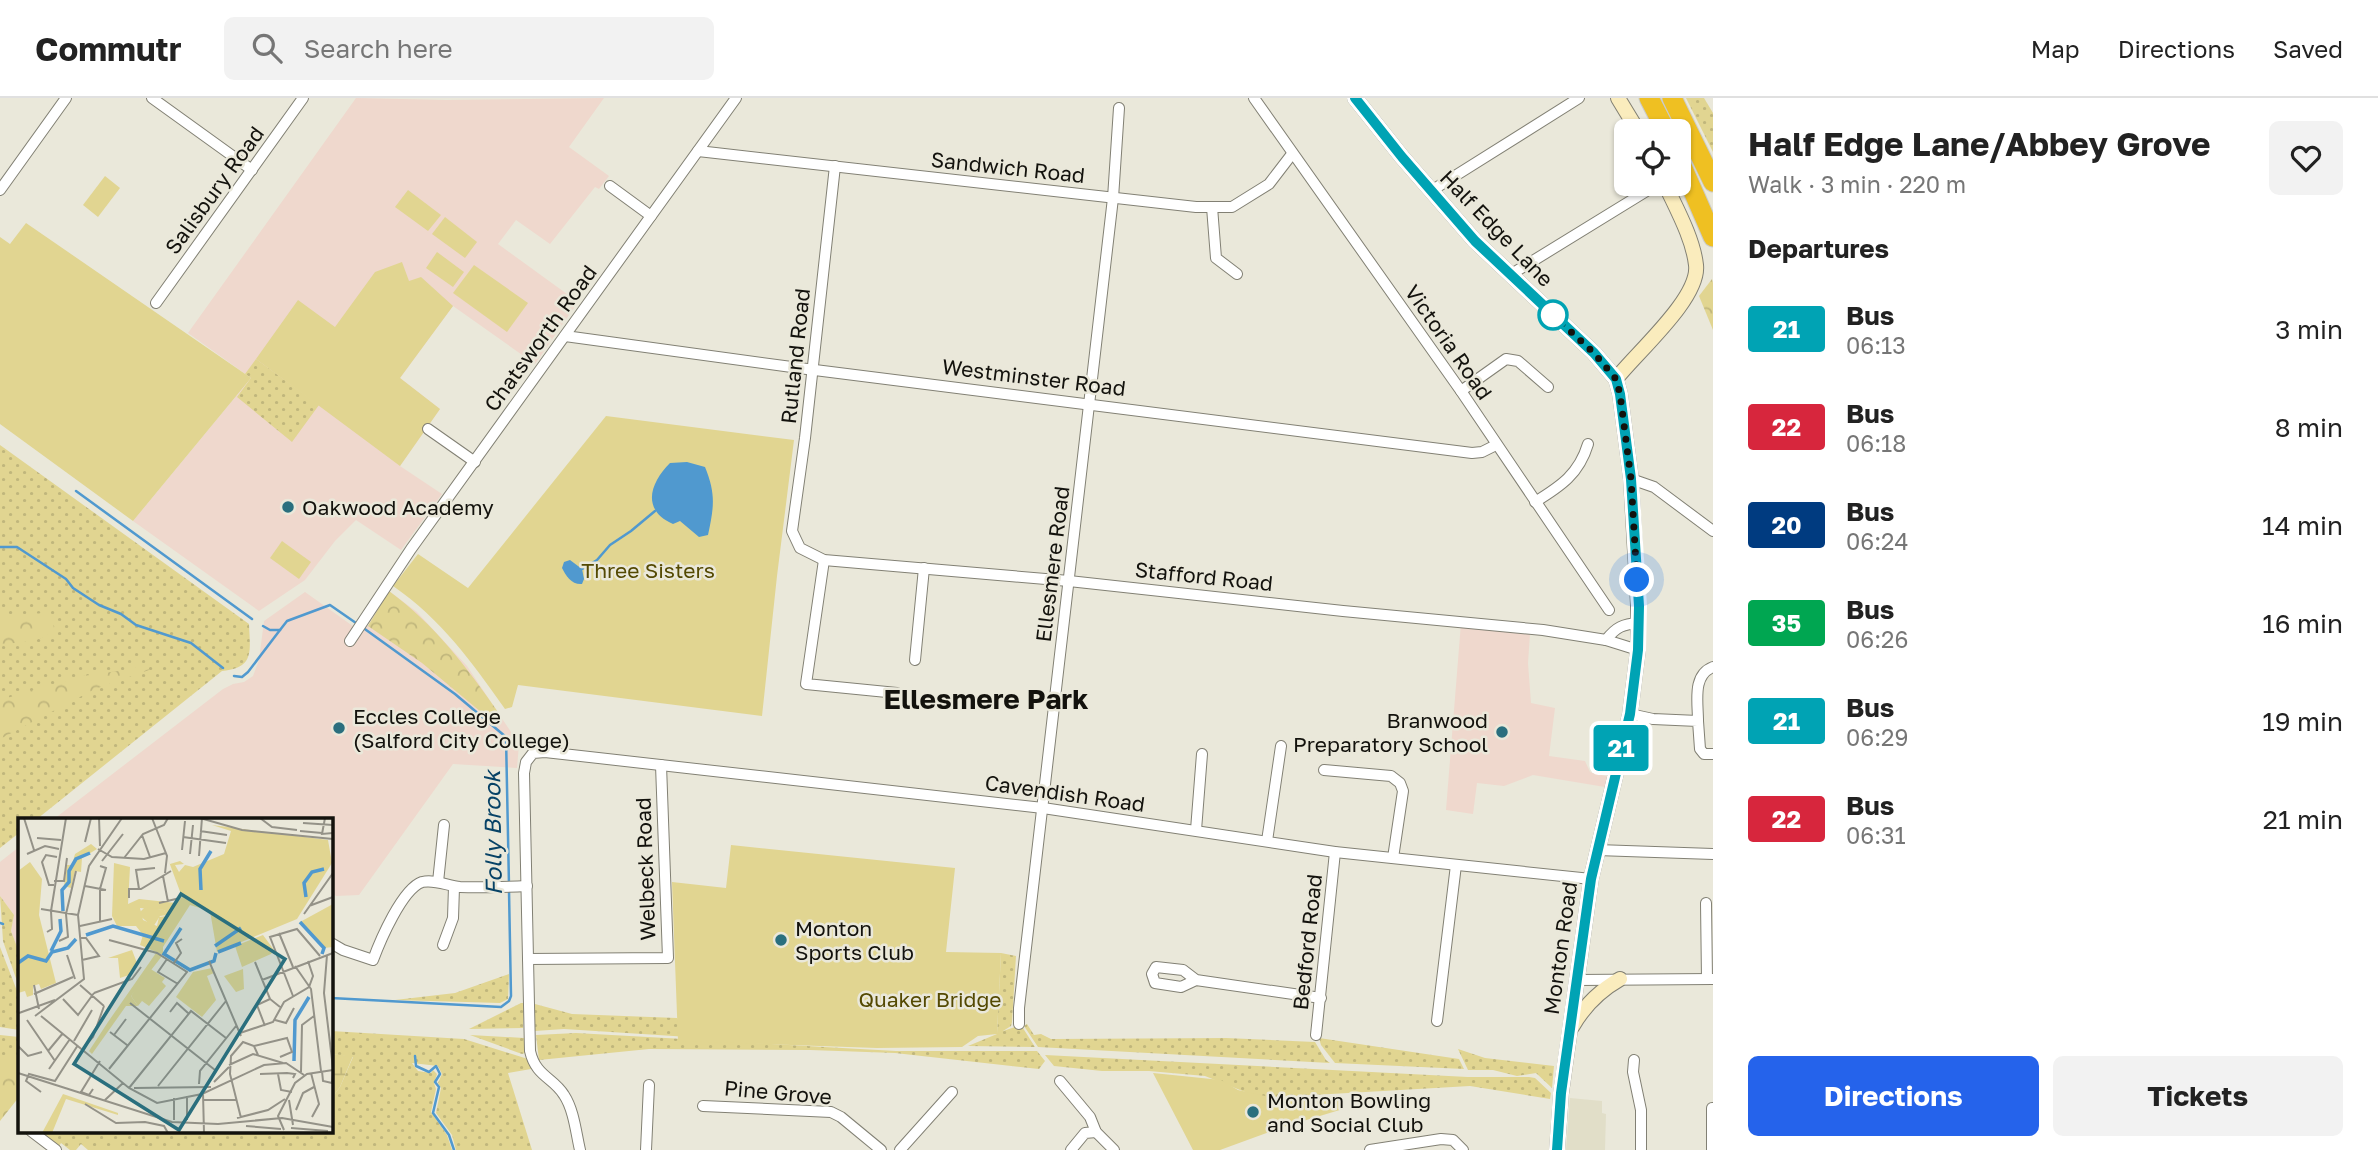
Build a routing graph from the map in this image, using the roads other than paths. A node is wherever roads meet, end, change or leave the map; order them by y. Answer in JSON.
{"nodes":[{"id":1,"x":66,"y":98,"type":"edge"},
{"id":2,"x":152,"y":98,"type":"edge"},
{"id":3,"x":303,"y":98,"type":"edge"},
{"id":4,"x":736,"y":98,"type":"edge"},
{"id":5,"x":1254,"y":98,"type":"edge"},
{"id":6,"x":1355,"y":98,"type":"edge"},
{"id":7,"x":1579,"y":98,"type":"edge"},
{"id":8,"x":1618,"y":98,"type":"edge"},
{"id":9,"x":1649,"y":98,"type":"edge"},
{"id":10,"x":1672,"y":98,"type":"edge"},
{"id":11,"x":1119,"y":108,"type":"dead end"},
{"id":12,"x":1631,"y":119,"type":"edge"},
{"id":13,"x":1660,"y":119,"type":"edge"},
{"id":14,"x":698,"y":151,"type":"junction"},
{"id":15,"x":1293,"y":154,"type":"junction"},
{"id":16,"x":835,"y":166,"type":"junction"},
{"id":17,"x":251,"y":170,"type":"junction"},
{"id":18,"x":1713,"y":182,"type":"edge"},
{"id":19,"x":610,"y":186,"type":"dead end"},
{"id":20,"x":1691,"y":186,"type":"edge"},
{"id":21,"x":0,"y":190,"type":"edge"},
{"id":22,"x":1431,"y":191,"type":"junction"},
{"id":23,"x":1638,"y":196,"type":"edge"},
{"id":24,"x":1670,"y":196,"type":"edge"},
{"id":25,"x":1113,"y":198,"type":"junction"},
{"id":26,"x":1212,"y":207,"type":"junction"},
{"id":27,"x":651,"y":216,"type":"junction"},
{"id":28,"x":1713,"y":237,"type":"edge"},
{"id":29,"x":1237,"y":274,"type":"dead end"},
{"id":30,"x":1510,"y":275,"type":"junction"},
{"id":31,"x":156,"y":303,"type":"dead end"},
{"id":32,"x":565,"y":335,"type":"junction"},
{"id":33,"x":813,"y":370,"type":"junction"},
{"id":34,"x":1616,"y":379,"type":"junction"},
{"id":35,"x":1548,"y":387,"type":"dead end"},
{"id":36,"x":1461,"y":391,"type":"junction"},
{"id":37,"x":1090,"y":403,"type":"junction"},
{"id":38,"x":428,"y":429,"type":"dead end"},
{"id":39,"x":1588,"y":444,"type":"dead end"},
{"id":40,"x":1496,"y":445,"type":"junction"},
{"id":41,"x":475,"y":463,"type":"junction"},
{"id":42,"x":1631,"y":479,"type":"junction"},
{"id":43,"x":1535,"y":502,"type":"junction"},
{"id":44,"x":1713,"y":531,"type":"edge"},
{"id":45,"x":800,"y":548,"type":"joint"},
{"id":46,"x":824,"y":560,"type":"junction"},
{"id":47,"x":924,"y":568,"type":"junction"},
{"id":48,"x":1069,"y":581,"type":"junction"},
{"id":49,"x":1609,"y":610,"type":"dead end"},
{"id":50,"x":1639,"y":623,"type":"junction"},
{"id":51,"x":352,"y":637,"type":"dead end"},
{"id":52,"x":1606,"y":640,"type":"junction"},
{"id":53,"x":1638,"y":650,"type":"junction"},
{"id":54,"x":915,"y":660,"type":"dead end"},
{"id":55,"x":1713,"y":667,"type":"edge"},
{"id":56,"x":897,"y":693,"type":"dead end"},
{"id":57,"x":1630,"y":714,"type":"junction"},
{"id":58,"x":1698,"y":721,"type":"junction"},
{"id":59,"x":1281,"y":746,"type":"dead end"},
{"id":60,"x":1202,"y":754,"type":"dead end"},
{"id":61,"x":1713,"y":754,"type":"edge"},
{"id":62,"x":662,"y":765,"type":"junction"},
{"id":63,"x":1332,"y":769,"type":"dead end"},
{"id":64,"x":1043,"y":807,"type":"junction"},
{"id":65,"x":444,"y":825,"type":"dead end"},
{"id":66,"x":1196,"y":830,"type":"junction"},
{"id":67,"x":1267,"y":841,"type":"junction"},
{"id":68,"x":1597,"y":850,"type":"junction"},
{"id":69,"x":1335,"y":852,"type":"junction"},
{"id":70,"x":1713,"y":854,"type":"edge"},
{"id":71,"x":1393,"y":858,"type":"junction"},
{"id":72,"x":1456,"y":865,"type":"junction"},
{"id":73,"x":1591,"y":879,"type":"junction"},
{"id":74,"x":438,"y":883,"type":"junction"},
{"id":75,"x":527,"y":886,"type":"junction"},
{"id":76,"x":454,"y":887,"type":"junction"},
{"id":77,"x":1706,"y":903,"type":"dead end"},
{"id":78,"x":332,"y":944,"type":"edge"},
{"id":79,"x":443,"y":945,"type":"dead end"},
{"id":80,"x":528,"y":959,"type":"junction"},
{"id":81,"x":1620,"y":979,"type":"junction"},
{"id":82,"x":1710,"y":979,"type":"edge"},
{"id":83,"x":1577,"y":980,"type":"junction"},
{"id":84,"x":1196,"y":981,"type":"dead end"},
{"id":85,"x":1321,"y":998,"type":"junction"},
{"id":86,"x":1434,"y":1015,"type":"dead end"},
{"id":87,"x":1019,"y":1024,"type":"dead end"},
{"id":88,"x":1569,"y":1032,"type":"junction"},
{"id":89,"x":1316,"y":1035,"type":"dead end"},
{"id":90,"x":1633,"y":1060,"type":"dead end"},
{"id":91,"x":1060,"y":1081,"type":"dead end"},
{"id":92,"x":649,"y":1084,"type":"dead end"},
{"id":93,"x":952,"y":1092,"type":"dead end"},
{"id":94,"x":703,"y":1106,"type":"dead end"},
{"id":95,"x":1712,"y":1108,"type":"edge"},
{"id":96,"x":32,"y":1132,"type":"edge"},
{"id":97,"x":1096,"y":1132,"type":"junction"},
{"id":98,"x":56,"y":1150,"type":"edge"},
{"id":99,"x":580,"y":1150,"type":"edge"},
{"id":100,"x":646,"y":1150,"type":"edge"},
{"id":101,"x":881,"y":1150,"type":"edge"},
{"id":102,"x":900,"y":1150,"type":"edge"},
{"id":103,"x":1071,"y":1150,"type":"edge"},
{"id":104,"x":1114,"y":1150,"type":"edge"},
{"id":105,"x":1370,"y":1150,"type":"edge"},
{"id":106,"x":1463,"y":1150,"type":"edge"},
{"id":107,"x":1557,"y":1150,"type":"edge"},
{"id":108,"x":1641,"y":1150,"type":"edge"},
{"id":109,"x":1712,"y":1150,"type":"edge"}],
"edges":[{"from":1,"to":21,"type":"street"},
{"from":2,"to":17,"type":"street"},
{"from":3,"to":17,"type":"street","name":"Salisbury Road"},
{"from":4,"to":14,"type":"street","name":"Chatsworth Road"},
{"from":5,"to":15,"type":"street","name":"Victoria Road"},
{"from":6,"to":22,"type":"main road","name":"Half Edge Lane"},
{"from":7,"to":22,"type":"street"},
{"from":8,"to":12,"type":"main road"},
{"from":9,"to":13,"type":"highway"},
{"from":10,"to":18,"type":"highway"},
{"from":11,"to":25,"type":"street","name":"Ellesmere Road"},
{"from":14,"to":16,"type":"street","name":"Sandwich Road"},
{"from":14,"to":27,"type":"street","name":"Chatsworth Road"},
{"from":15,"to":26,"type":"street","name":"Sandwich Road"},
{"from":15,"to":36,"type":"street","name":"Victoria Road"},
{"from":16,"to":25,"type":"street","name":"Sandwich Road"},
{"from":16,"to":33,"type":"street","name":"Rutland Road"},
{"from":17,"to":31,"type":"street","name":"Salisbury Road"},
{"from":19,"to":27,"type":"street"},
{"from":20,"to":28,"type":"highway"},
{"from":22,"to":30,"type":"main road","name":"Half Edge Lane"},
{"from":23,"to":30,"type":"street"},
{"from":24,"to":34,"type":"main road"},
{"from":25,"to":26,"type":"street","name":"Sandwich Road"},
{"from":25,"to":37,"type":"street","name":"Ellesmere Road"},
{"from":26,"to":29,"type":"street"},
{"from":27,"to":32,"type":"street","name":"Chatsworth Road"},
{"from":30,"to":34,"type":"main road","name":"Half Edge Lane"},
{"from":32,"to":33,"type":"street","name":"Westminster Road"},
{"from":32,"to":41,"type":"street","name":"Chatsworth Road"},
{"from":33,"to":37,"type":"street","name":"Westminster Road"},
{"from":33,"to":45,"type":"street","name":"Rutland Road"},
{"from":34,"to":42,"type":"main road","name":"Monton Road"},
{"from":35,"to":36,"type":"street"},
{"from":36,"to":40,"type":"street","name":"Victoria Road"},
{"from":37,"to":40,"type":"street","name":"Westminster Road"},
{"from":37,"to":48,"type":"street","name":"Ellesmere Road"},
{"from":38,"to":41,"type":"street"},
{"from":39,"to":43,"type":"street"},
{"from":40,"to":43,"type":"street","name":"Victoria Road"},
{"from":41,"to":51,"type":"street","name":"Chatsworth Road"},
{"from":42,"to":44,"type":"street"},
{"from":42,"to":50,"type":"main road","name":"Monton Road"},
{"from":43,"to":49,"type":"street","name":"Victoria Road"},
{"from":45,"to":46,"type":"street","name":"Stafford Road"},
{"from":46,"to":47,"type":"street","name":"Stafford Road"},
{"from":46,"to":56,"type":"street"},
{"from":47,"to":48,"type":"street","name":"Stafford Road"},
{"from":47,"to":54,"type":"street"},
{"from":48,"to":52,"type":"street","name":"Stafford Road"},
{"from":48,"to":64,"type":"street","name":"Ellesmere Road"},
{"from":50,"to":52,"type":"street"},
{"from":50,"to":53,"type":"main road","name":"Monton Road"},
{"from":52,"to":53,"type":"street","name":"Stafford Road"},
{"from":53,"to":57,"type":"main road","name":"Monton Road"},
{"from":55,"to":58,"type":"street"},
{"from":57,"to":58,"type":"street"},
{"from":57,"to":68,"type":"main road","name":"Monton Road"},
{"from":58,"to":61,"type":"street"},
{"from":59,"to":67,"type":"street"},
{"from":60,"to":66,"type":"street"},
{"from":62,"to":64,"type":"street","name":"Cavendish Road"},
{"from":62,"to":75,"type":"street","name":"Cavendish Road"},
{"from":62,"to":80,"type":"street","name":"Welbeck Road"},
{"from":63,"to":71,"type":"street"},
{"from":64,"to":66,"type":"street","name":"Cavendish Road"},
{"from":64,"to":87,"type":"street","name":"Ellesmere Road"},
{"from":65,"to":74,"type":"street"},
{"from":66,"to":67,"type":"street","name":"Cavendish Road"},
{"from":67,"to":69,"type":"street","name":"Cavendish Road"},
{"from":68,"to":70,"type":"street"},
{"from":68,"to":73,"type":"main road","name":"Monton Road"},
{"from":69,"to":71,"type":"street","name":"Cavendish Road"},
{"from":69,"to":85,"type":"street","name":"Bedford Road"},
{"from":71,"to":72,"type":"street","name":"Cavendish Road"},
{"from":72,"to":73,"type":"street","name":"Cavendish Road"},
{"from":72,"to":86,"type":"street"},
{"from":73,"to":83,"type":"main road","name":"Monton Road"},
{"from":74,"to":76,"type":"street"},
{"from":74,"to":78,"type":"street"},
{"from":75,"to":76,"type":"street"},
{"from":75,"to":80,"type":"street"},
{"from":76,"to":79,"type":"street"},
{"from":77,"to":82,"type":"street"},
{"from":80,"to":99,"type":"street"},
{"from":81,"to":82,"type":"street"},
{"from":81,"to":83,"type":"street"},
{"from":81,"to":88,"type":"main road"},
{"from":83,"to":88,"type":"main road","name":"Monton Road"},
{"from":84,"to":85,"type":"street"},
{"from":85,"to":89,"type":"street","name":"Bedford Road"},
{"from":88,"to":107,"type":"main road","name":"Monton Road"},
{"from":90,"to":108,"type":"street"},
{"from":91,"to":97,"type":"street"},
{"from":92,"to":100,"type":"street"},
{"from":93,"to":102,"type":"street"},
{"from":94,"to":101,"type":"street","name":"Pine Grove"},
{"from":95,"to":109,"type":"street"},
{"from":96,"to":98,"type":"street"},
{"from":97,"to":103,"type":"street"},
{"from":97,"to":104,"type":"street"},
{"from":105,"to":106,"type":"street"}]}
